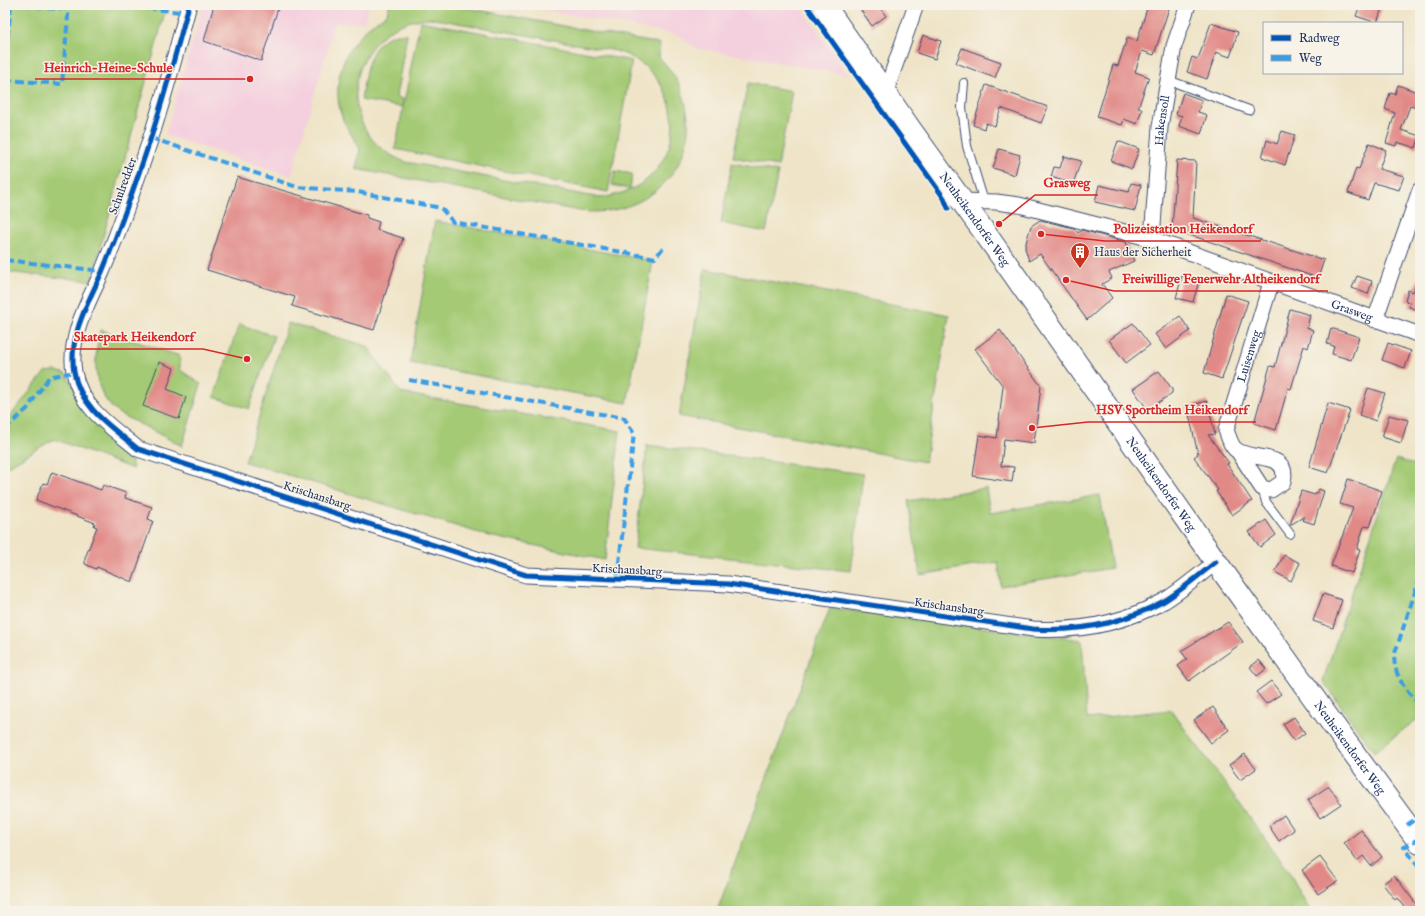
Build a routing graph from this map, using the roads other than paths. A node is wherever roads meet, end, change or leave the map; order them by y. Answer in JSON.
{"nodes":[{"id":1,"x":189,"y":5,"type":"edge"},
{"id":2,"x":824,"y":5,"type":"edge"},
{"id":3,"x":916,"y":5,"type":"edge"},
{"id":4,"x":1188,"y":5,"type":"edge"},
{"id":5,"x":1168,"y":80,"type":"junction"},
{"id":6,"x":964,"y":83,"type":"dead end"},
{"id":7,"x":885,"y":94,"type":"junction"},
{"id":8,"x":1249,"y":110,"type":"dead end"},
{"id":9,"x":1420,"y":190,"type":"edge"},
{"id":10,"x":961,"y":201,"type":"junction"},
{"id":11,"x":984,"y":202,"type":"junction"},
{"id":12,"x":1152,"y":239,"type":"junction"},
{"id":13,"x":1271,"y":282,"type":"junction"},
{"id":14,"x":1375,"y":320,"type":"junction"},
{"id":15,"x":1420,"y":335,"type":"edge"},
{"id":16,"x":74,"y":372,"type":"joint"},
{"id":17,"x":1238,"y":451,"type":"junction"},
{"id":18,"x":1262,"y":488,"type":"junction"},
{"id":19,"x":1290,"y":534,"type":"dead end"},
{"id":20,"x":1216,"y":562,"type":"junction"},
{"id":21,"x":1420,"y":842,"type":"edge"}],
"edges":[{"from":1,"to":16,"type":"street","name":"Schulredder"},
{"from":2,"to":7,"type":"street","name":"Neuheikendorfer Weg"},
{"from":3,"to":7,"type":"street"},
{"from":4,"to":5,"type":"street","name":"Hakensoll"},
{"from":5,"to":8,"type":"lane"},
{"from":5,"to":12,"type":"street","name":"Hakensoll"},
{"from":6,"to":11,"type":"lane"},
{"from":7,"to":10,"type":"street","name":"Neuheikendorfer Weg"},
{"from":9,"to":14,"type":"street"},
{"from":10,"to":11,"type":"street","name":"Grasweg"},
{"from":10,"to":20,"type":"street","name":"Neuheikendorfer Weg"},
{"from":11,"to":12,"type":"street","name":"Grasweg"},
{"from":12,"to":13,"type":"street","name":"Grasweg"},
{"from":13,"to":14,"type":"street","name":"Grasweg"},
{"from":13,"to":17,"type":"street","name":"Luisenweg"},
{"from":14,"to":15,"type":"street","name":"Grasweg"},
{"from":16,"to":20,"type":"street","name":"Krischansbarg"},
{"from":17,"to":18,"type":"street","name":"Luisenweg"},
{"from":17,"to":18,"type":"street"},
{"from":18,"to":19,"type":"lane"},
{"from":20,"to":21,"type":"street","name":"Neuheikendorfer Weg"}]}
